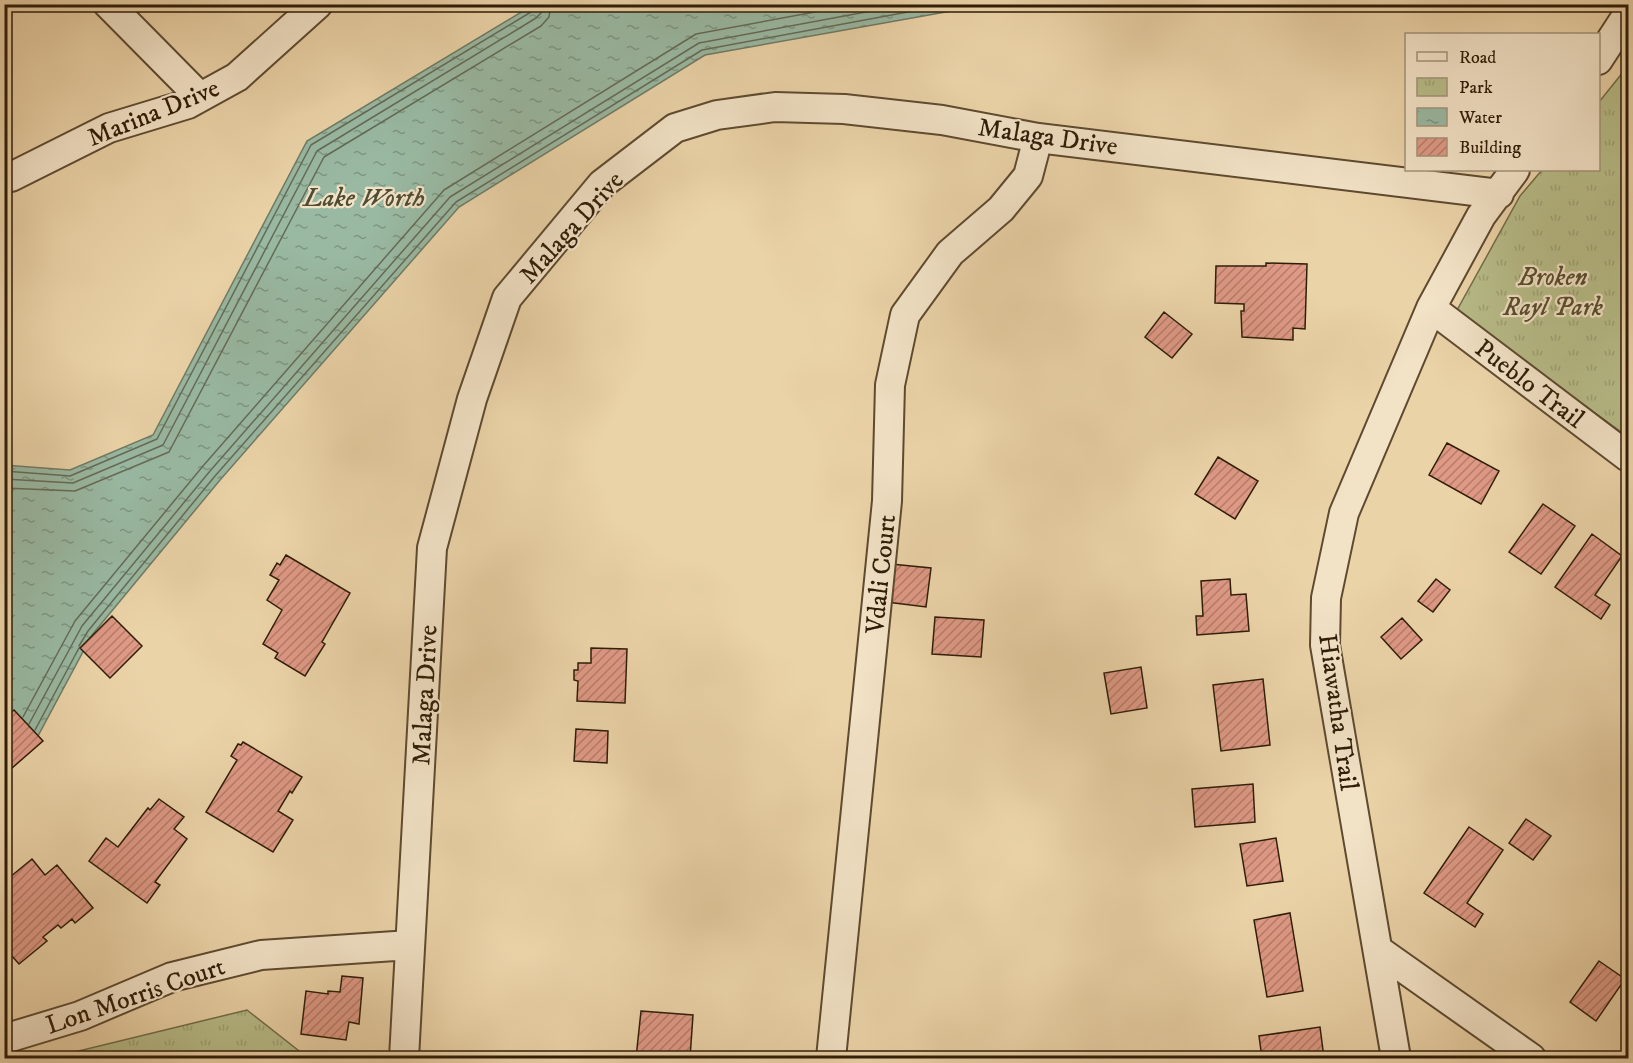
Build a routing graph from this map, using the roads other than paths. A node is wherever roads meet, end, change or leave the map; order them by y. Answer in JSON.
{"nodes":[{"id":1,"x":108,"y":4,"type":"edge"},
{"id":2,"x":318,"y":4,"type":"edge"},
{"id":3,"x":1629,"y":14,"type":"edge"},
{"id":4,"x":1600,"y":58,"type":"edge"},
{"id":5,"x":200,"y":97,"type":"junction"},
{"id":6,"x":1038,"y":138,"type":"junction"},
{"id":7,"x":1514,"y":171,"type":"edge"},
{"id":8,"x":4,"y":178,"type":"edge"},
{"id":9,"x":1499,"y":194,"type":"junction"},
{"id":10,"x":1431,"y":309,"type":"junction"},
{"id":11,"x":1629,"y":457,"type":"edge"},
{"id":12,"x":410,"y":945,"type":"junction"},
{"id":13,"x":1378,"y":950,"type":"junction"},
{"id":14,"x":4,"y":1039,"type":"edge"},
{"id":15,"x":404,"y":1059,"type":"edge"},
{"id":16,"x":831,"y":1059,"type":"edge"},
{"id":17,"x":1396,"y":1059,"type":"edge"},
{"id":18,"x":1531,"y":1059,"type":"edge"}],
"edges":[{"from":1,"to":5,"type":"street"},
{"from":2,"to":5,"type":"street","name":"Marina Drive"},
{"from":3,"to":4,"type":"street"},
{"from":5,"to":8,"type":"street","name":"Marina Drive"},
{"from":6,"to":9,"type":"street","name":"Malaga Drive"},
{"from":6,"to":12,"type":"street","name":"Malaga Drive"},
{"from":6,"to":16,"type":"street","name":"Vdali Court"},
{"from":7,"to":9,"type":"street","name":"Hiawatha Trail"},
{"from":9,"to":10,"type":"street","name":"Hiawatha Trail"},
{"from":10,"to":11,"type":"street","name":"Pueblo Trail"},
{"from":10,"to":13,"type":"street","name":"Hiawatha Trail"},
{"from":12,"to":14,"type":"street","name":"Lon Morris Court"},
{"from":12,"to":15,"type":"street","name":"Malaga Drive"},
{"from":13,"to":17,"type":"street","name":"Hiawatha Trail"},
{"from":13,"to":18,"type":"street"}]}
